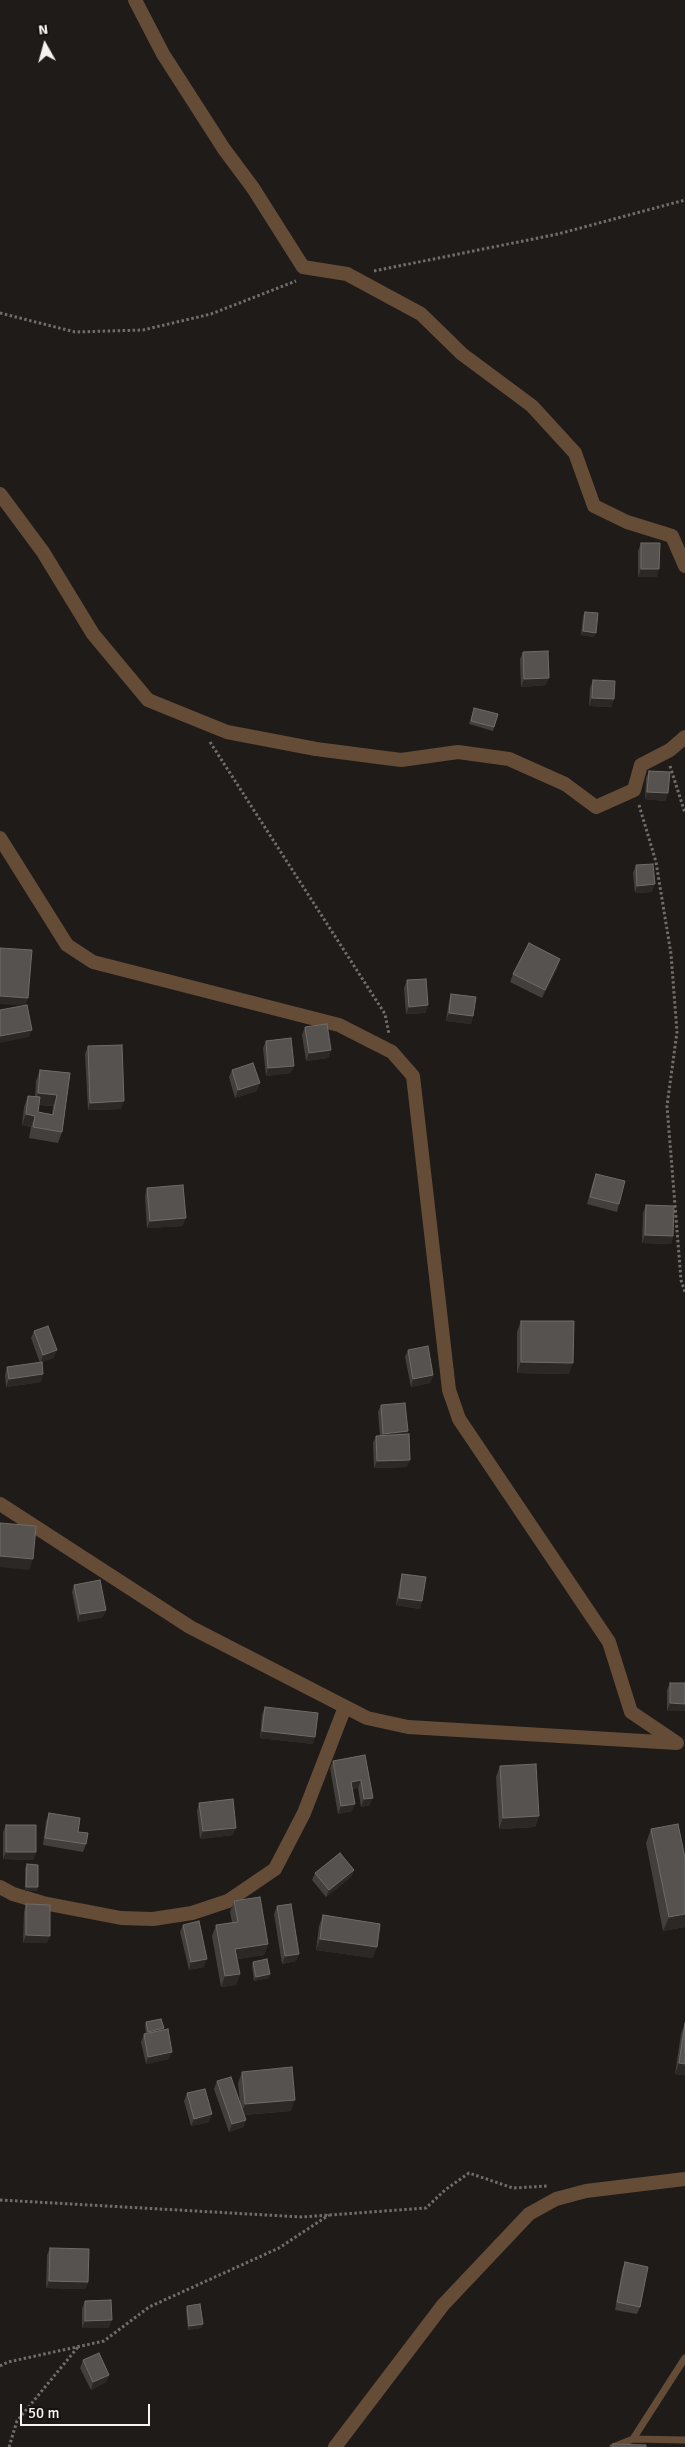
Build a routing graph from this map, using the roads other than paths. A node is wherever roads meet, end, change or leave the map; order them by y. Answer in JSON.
{"nodes":[{"id":1,"x":135,"y":0,"type":"edge"},
{"id":2,"x":0,"y":494,"type":"edge"},
{"id":3,"x":685,"y":566,"type":"edge"},
{"id":4,"x":685,"y":737,"type":"edge"},
{"id":5,"x":0,"y":838,"type":"edge"},
{"id":6,"x":0,"y":1504,"type":"edge"},
{"id":7,"x":345,"y":1707,"type":"junction"},
{"id":8,"x":681,"y":1744,"type":"edge"},
{"id":9,"x":0,"y":1887,"type":"edge"},
{"id":10,"x":685,"y":2178,"type":"edge"},
{"id":11,"x":685,"y":2358,"type":"edge"},
{"id":12,"x":633,"y":2439,"type":"junction"},
{"id":13,"x":685,"y":2440,"type":"edge"},
{"id":14,"x":335,"y":2447,"type":"edge"},
{"id":15,"x":613,"y":2447,"type":"edge"}],
"edges":[{"from":1,"to":3,"type":"street"},
{"from":2,"to":4,"type":"street"},
{"from":5,"to":8,"type":"street"},
{"from":6,"to":7,"type":"street"},
{"from":7,"to":8,"type":"street"},
{"from":7,"to":9,"type":"street"},
{"from":10,"to":14,"type":"street"},
{"from":11,"to":12,"type":"lane"},
{"from":12,"to":13,"type":"lane"},
{"from":12,"to":15,"type":"lane"}]}
